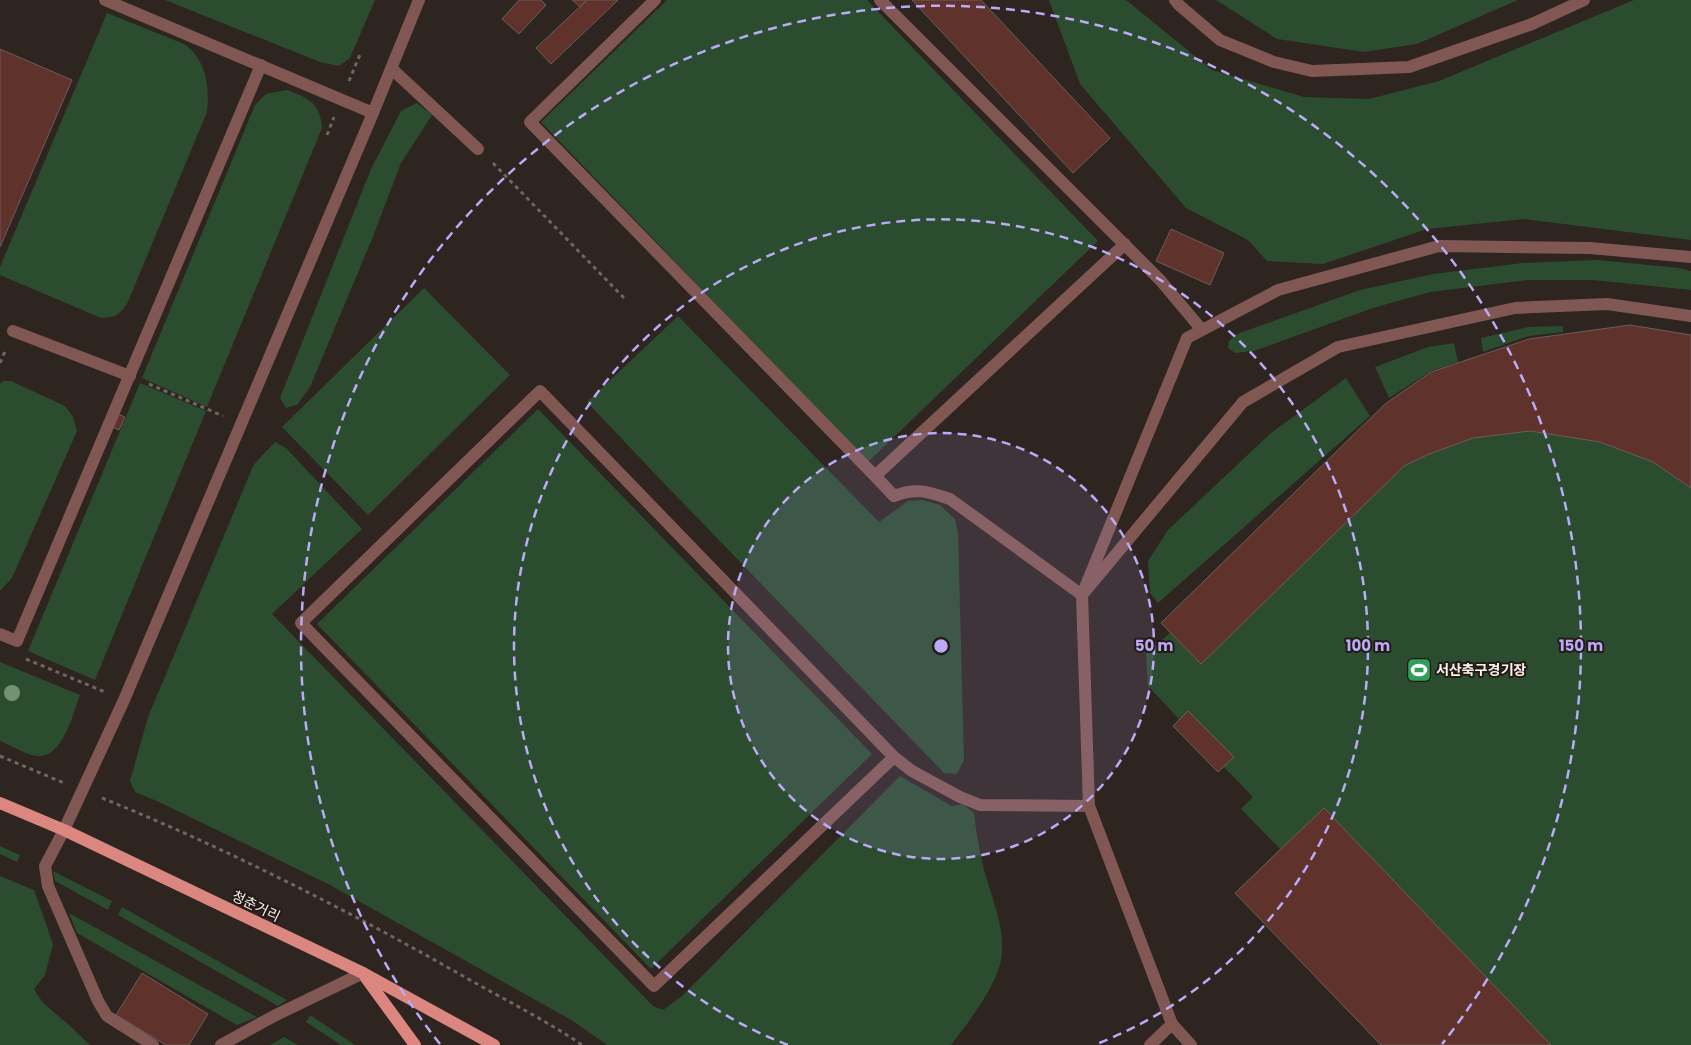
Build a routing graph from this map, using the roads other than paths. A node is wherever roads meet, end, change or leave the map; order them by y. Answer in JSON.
{"nodes":[{"id":1,"x":105,"y":0,"type":"edge"},
{"id":2,"x":419,"y":0,"type":"edge"},
{"id":3,"x":656,"y":0,"type":"edge"},
{"id":4,"x":880,"y":0,"type":"edge"},
{"id":5,"x":1175,"y":0,"type":"edge"},
{"id":6,"x":1584,"y":0,"type":"edge"},
{"id":7,"x":260,"y":65,"type":"junction"},
{"id":8,"x":392,"y":68,"type":"junction"},
{"id":9,"x":373,"y":113,"type":"junction"},
{"id":10,"x":478,"y":149,"type":"road end"},
{"id":11,"x":1125,"y":244,"type":"junction"},
{"id":12,"x":1691,"y":257,"type":"edge"},
{"id":13,"x":1691,"y":316,"type":"edge"},
{"id":14,"x":1202,"y":330,"type":"junction"},
{"id":15,"x":13,"y":331,"type":"dead end"},
{"id":16,"x":130,"y":376,"type":"junction"},
{"id":17,"x":875,"y":476,"type":"junction"},
{"id":18,"x":1082,"y":594,"type":"junction"},
{"id":19,"x":0,"y":634,"type":"edge"},
{"id":20,"x":894,"y":757,"type":"junction"},
{"id":21,"x":0,"y":803,"type":"edge"},
{"id":22,"x":1089,"y":806,"type":"junction"},
{"id":23,"x":64,"y":830,"type":"junction"},
{"id":24,"x":363,"y":974,"type":"junction"},
{"id":25,"x":1172,"y":1024,"type":"junction"},
{"id":26,"x":153,"y":1045,"type":"edge"},
{"id":27,"x":221,"y":1045,"type":"edge"},
{"id":28,"x":415,"y":1045,"type":"edge"},
{"id":29,"x":494,"y":1045,"type":"edge"},
{"id":30,"x":1150,"y":1045,"type":"edge"},
{"id":31,"x":1192,"y":1045,"type":"edge"}],
"edges":[{"from":1,"to":7,"type":"street"},
{"from":2,"to":8,"type":"street"},
{"from":3,"to":17,"type":"street"},
{"from":4,"to":11,"type":"street"},
{"from":5,"to":6,"type":"street"},
{"from":7,"to":9,"type":"street"},
{"from":7,"to":16,"type":"street"},
{"from":8,"to":9,"type":"street"},
{"from":8,"to":10,"type":"street"},
{"from":9,"to":23,"type":"street"},
{"from":11,"to":14,"type":"street"},
{"from":11,"to":17,"type":"street"},
{"from":12,"to":14,"type":"street"},
{"from":13,"to":18,"type":"street"},
{"from":14,"to":18,"type":"street"},
{"from":15,"to":16,"type":"street"},
{"from":16,"to":19,"type":"street"},
{"from":17,"to":18,"type":"street"},
{"from":18,"to":22,"type":"street"},
{"from":20,"to":20,"type":"street"},
{"from":20,"to":22,"type":"street"},
{"from":21,"to":23,"type":"main road","name":"청춘거리"},
{"from":22,"to":25,"type":"street"},
{"from":23,"to":24,"type":"main road","name":"청춘거리"},
{"from":23,"to":26,"type":"street"},
{"from":24,"to":27,"type":"street"},
{"from":24,"to":28,"type":"main road"},
{"from":24,"to":29,"type":"main road","name":"청춘거리"},
{"from":25,"to":30,"type":"street"},
{"from":25,"to":31,"type":"street"}]}
